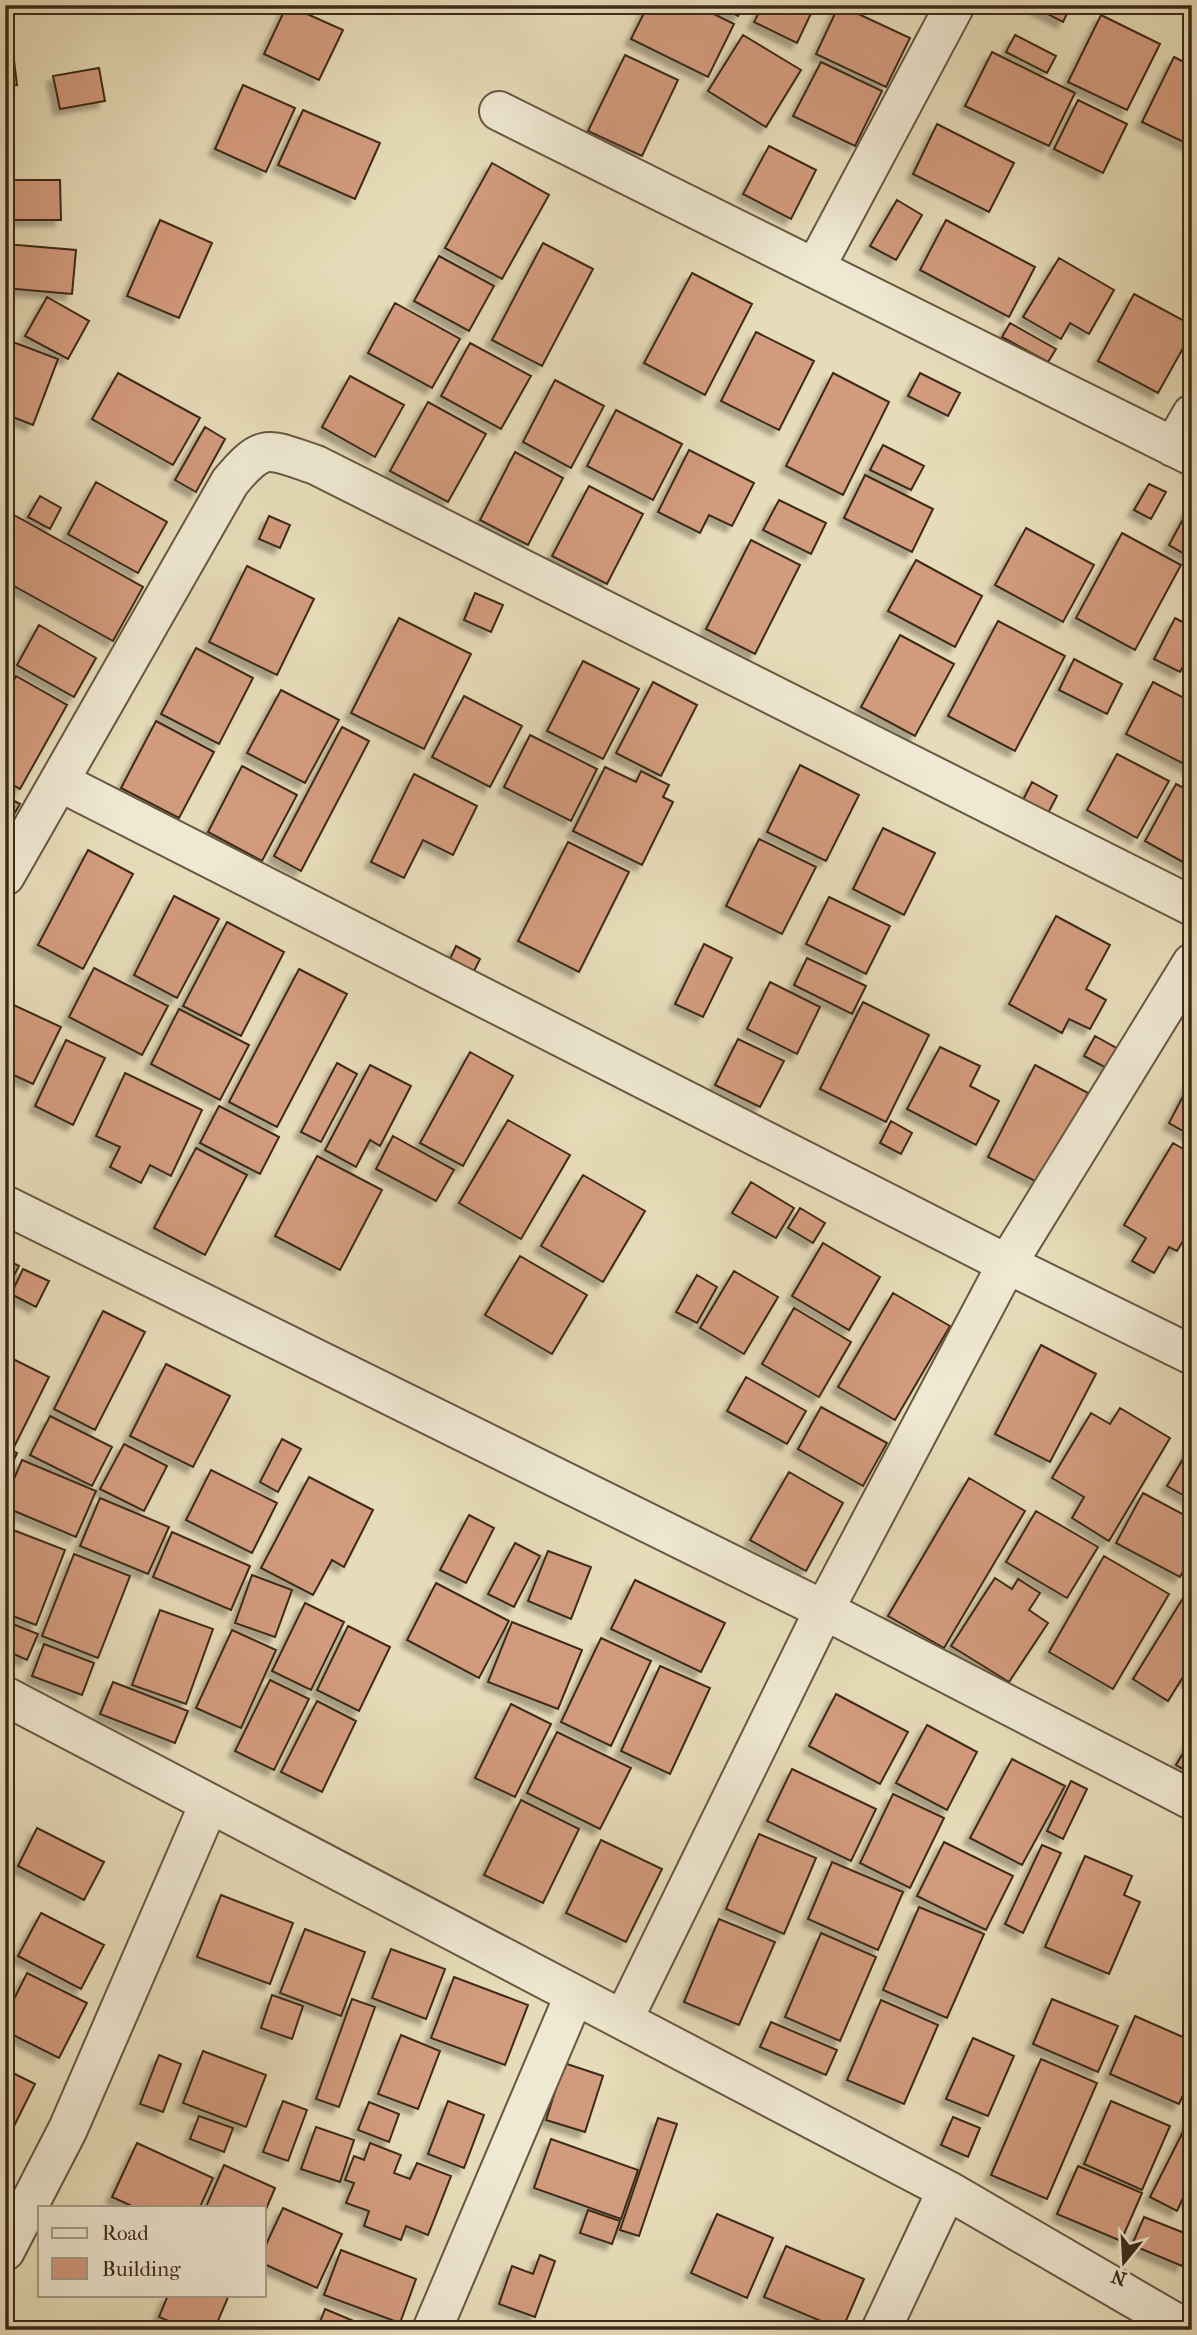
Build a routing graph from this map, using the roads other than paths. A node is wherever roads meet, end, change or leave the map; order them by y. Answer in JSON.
{"nodes":[{"id":1,"x":955,"y":5,"type":"edge"},
{"id":2,"x":499,"y":111,"type":"dead end"},
{"id":3,"x":815,"y":268,"type":"junction"},
{"id":4,"x":1192,"y":414,"type":"edge"},
{"id":5,"x":1182,"y":452,"type":"edge"},
{"id":6,"x":60,"y":782,"type":"junction"},
{"id":7,"x":5,"y":876,"type":"edge"},
{"id":8,"x":1192,"y":906,"type":"edge"},
{"id":9,"x":1192,"y":963,"type":"edge"},
{"id":10,"x":5,"y":1205,"type":"edge"},
{"id":11,"x":1007,"y":1264,"type":"junction"},
{"id":12,"x":1192,"y":1355,"type":"edge"},
{"id":13,"x":824,"y":1610,"type":"junction"},
{"id":14,"x":5,"y":1696,"type":"edge"},
{"id":15,"x":1192,"y":1800,"type":"edge"},
{"id":16,"x":209,"y":1804,"type":"junction"},
{"id":17,"x":574,"y":1996,"type":"junction"},
{"id":18,"x":623,"y":2020,"type":"junction"},
{"id":19,"x":947,"y":2190,"type":"junction"},
{"id":20,"x":5,"y":2251,"type":"edge"},
{"id":21,"x":432,"y":2330,"type":"edge"},
{"id":22,"x":881,"y":2330,"type":"edge"},
{"id":23,"x":1188,"y":2330,"type":"edge"}],
"edges":[{"from":1,"to":3,"type":"street"},
{"from":2,"to":3,"type":"street"},
{"from":3,"to":5,"type":"street"},
{"from":4,"to":5,"type":"street"},
{"from":6,"to":7,"type":"street"},
{"from":6,"to":8,"type":"street"},
{"from":6,"to":11,"type":"street"},
{"from":9,"to":11,"type":"street"},
{"from":10,"to":13,"type":"street"},
{"from":11,"to":12,"type":"street"},
{"from":11,"to":13,"type":"street"},
{"from":13,"to":15,"type":"street"},
{"from":13,"to":18,"type":"street"},
{"from":14,"to":16,"type":"street"},
{"from":16,"to":17,"type":"street"},
{"from":16,"to":20,"type":"street"},
{"from":17,"to":18,"type":"street"},
{"from":17,"to":21,"type":"street"},
{"from":18,"to":19,"type":"street"},
{"from":19,"to":22,"type":"street"},
{"from":19,"to":23,"type":"street"}]}
